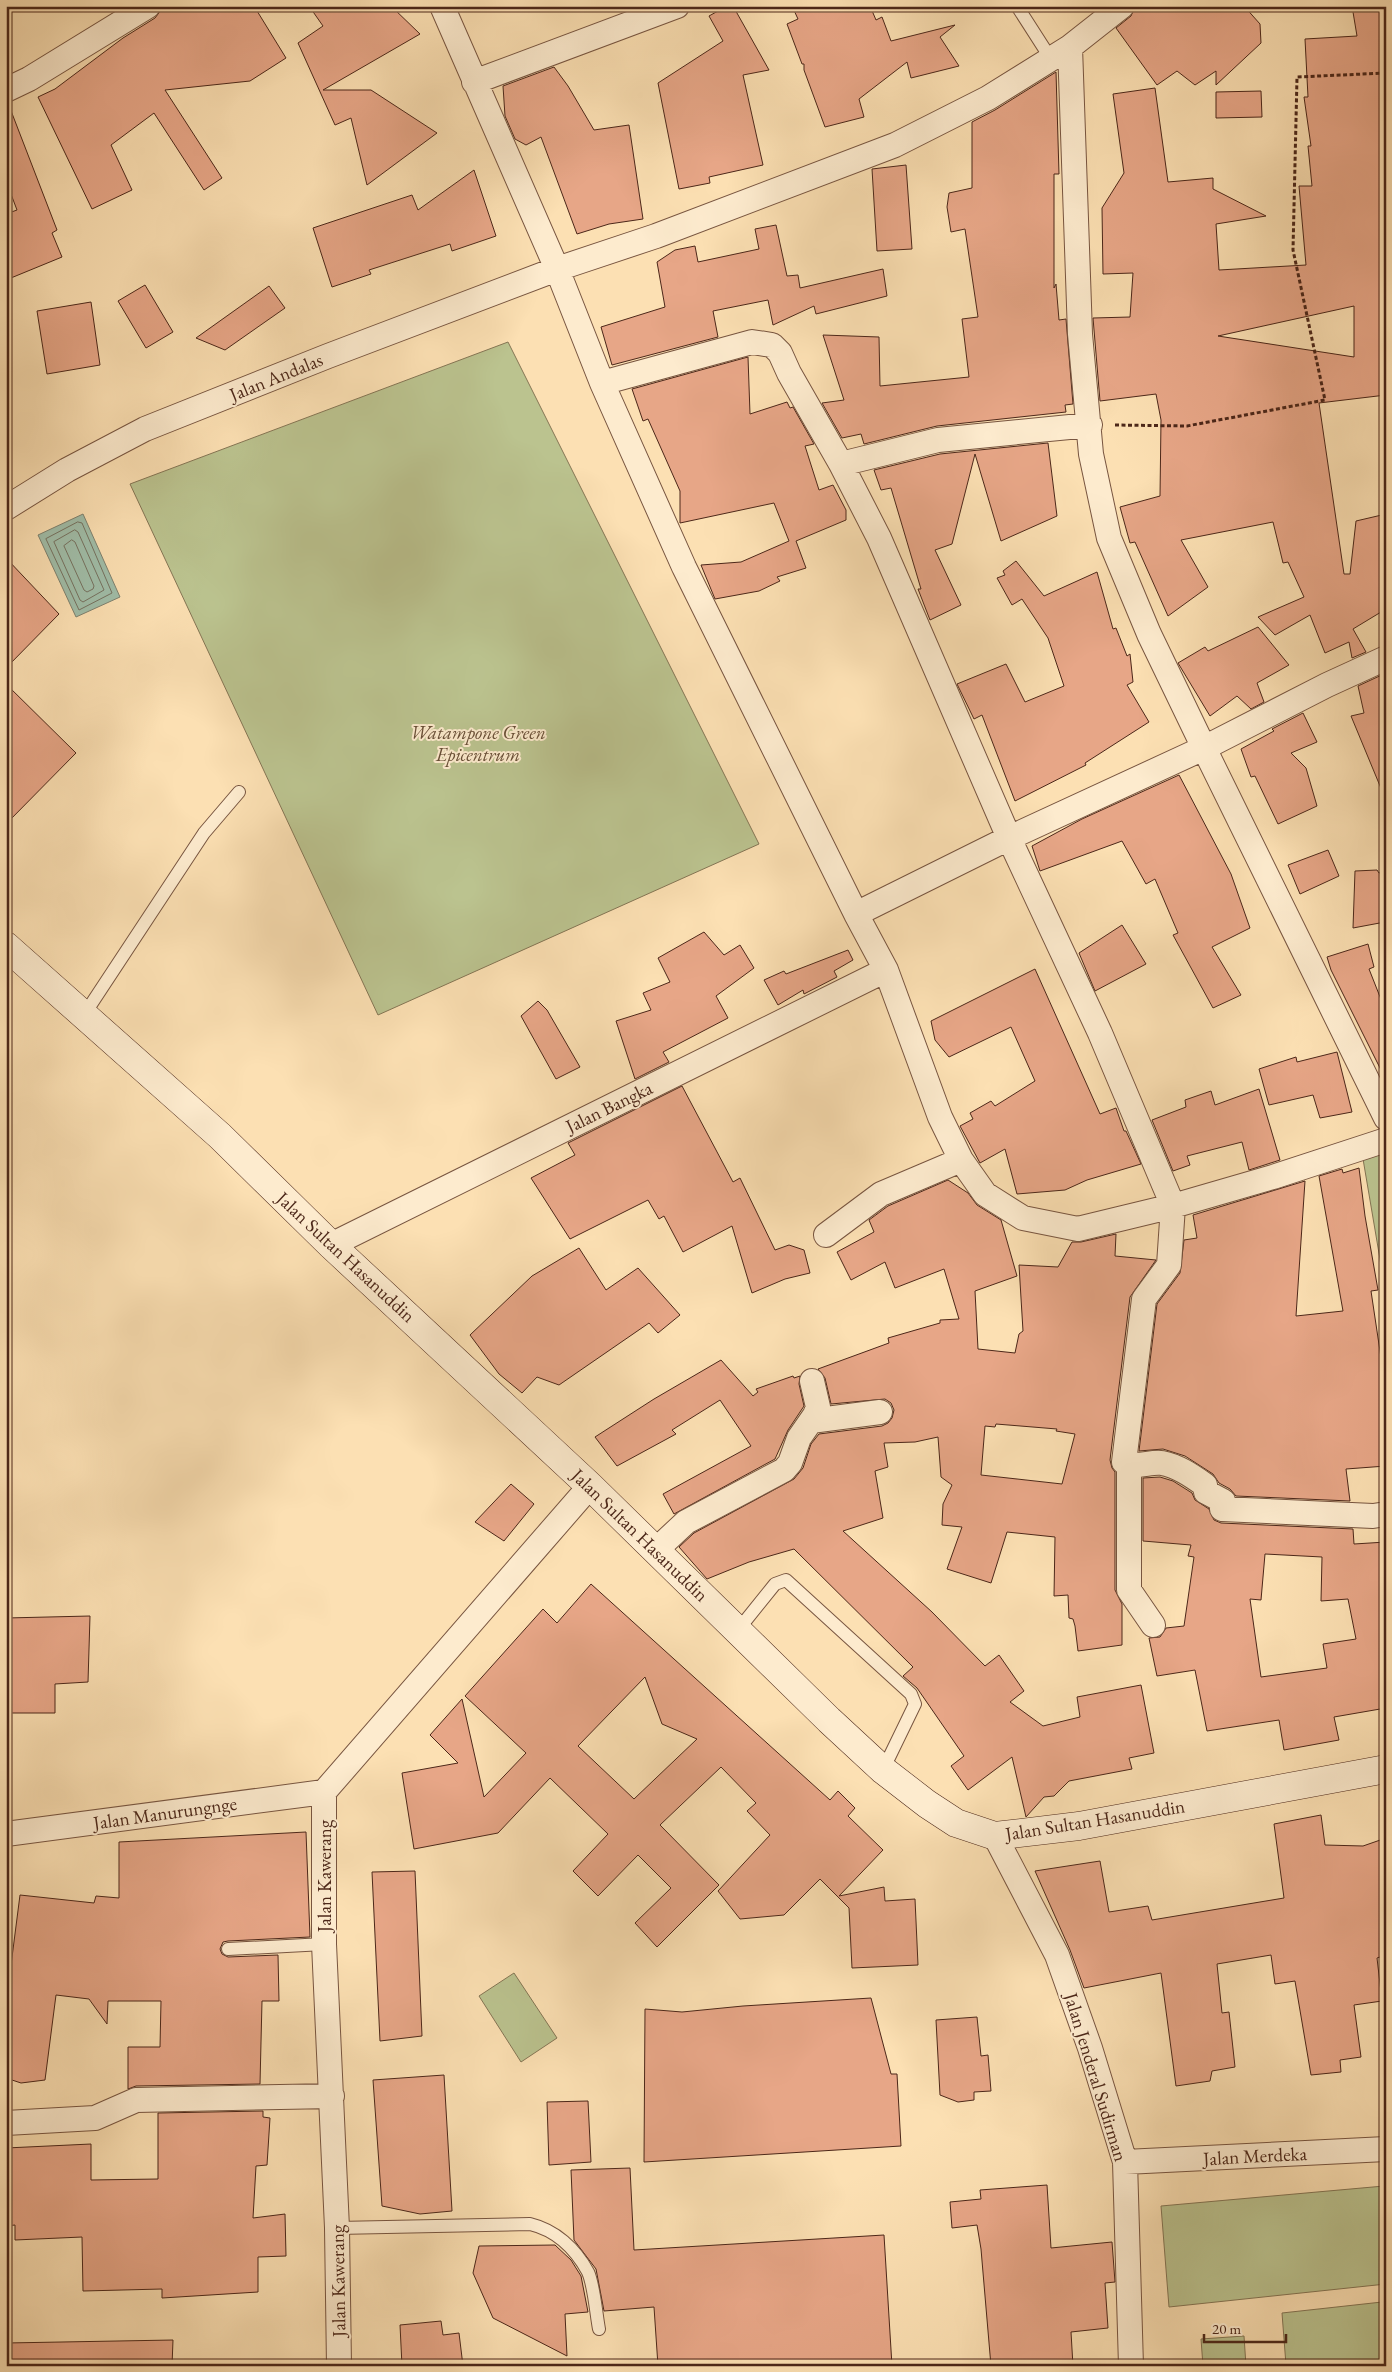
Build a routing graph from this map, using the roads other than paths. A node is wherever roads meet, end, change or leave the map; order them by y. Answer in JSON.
{"nodes":[{"id":1,"x":148,"y":6,"type":"edge"},
{"id":2,"x":442,"y":6,"type":"edge"},
{"id":3,"x":676,"y":6,"type":"edge"},
{"id":4,"x":1017,"y":6,"type":"edge"},
{"id":5,"x":1122,"y":6,"type":"edge"},
{"id":6,"x":1061,"y":53,"type":"junction"},
{"id":7,"x":474,"y":82,"type":"junction"},
{"id":8,"x":6,"y":90,"type":"edge"},
{"id":9,"x":557,"y":269,"type":"junction"},
{"id":10,"x":602,"y":383,"type":"junction"},
{"id":11,"x":1090,"y":425,"type":"junction"},
{"id":12,"x":841,"y":464,"type":"junction"},
{"id":13,"x":6,"y":508,"type":"edge"},
{"id":14,"x":1386,"y":658,"type":"edge"},
{"id":15,"x":1204,"y":748,"type":"junction"},
{"id":16,"x":239,"y":792,"type":"dead end"},
{"id":17,"x":1009,"y":838,"type":"junction"},
{"id":18,"x":856,"y":914,"type":"junction"},
{"id":19,"x":6,"y":946,"type":"edge"},
{"id":20,"x":886,"y":970,"type":"junction"},
{"id":21,"x":84,"y":1015,"type":"junction"},
{"id":22,"x":1386,"y":1118,"type":"edge"},
{"id":23,"x":1386,"y":1140,"type":"edge"},
{"id":24,"x":961,"y":1160,"type":"junction"},
{"id":25,"x":1174,"y":1206,"type":"junction"},
{"id":26,"x":826,"y":1235,"type":"dead end"},
{"id":27,"x":332,"y":1245,"type":"junction"},
{"id":28,"x":812,"y":1381,"type":"dead end"},
{"id":29,"x":880,"y":1412,"type":"dead end"},
{"id":30,"x":811,"y":1421,"type":"junction"},
{"id":31,"x":1129,"y":1464,"type":"junction"},
{"id":32,"x":590,"y":1486,"type":"junction"},
{"id":33,"x":1386,"y":1514,"type":"edge"},
{"id":34,"x":656,"y":1550,"type":"junction"},
{"id":35,"x":1153,"y":1625,"type":"dead end"},
{"id":36,"x":738,"y":1630,"type":"junction"},
{"id":37,"x":1386,"y":1769,"type":"edge"},
{"id":38,"x":883,"y":1770,"type":"junction"},
{"id":39,"x":324,"y":1792,"type":"junction"},
{"id":40,"x":6,"y":1834,"type":"edge"},
{"id":41,"x":995,"y":1836,"type":"junction"},
{"id":42,"x":324,"y":1944,"type":"junction"},
{"id":43,"x":228,"y":1949,"type":"dead end"},
{"id":44,"x":332,"y":2096,"type":"junction"},
{"id":45,"x":6,"y":2123,"type":"edge"},
{"id":46,"x":1386,"y":2149,"type":"edge"},
{"id":47,"x":1125,"y":2162,"type":"junction"},
{"id":48,"x":338,"y":2228,"type":"junction"},
{"id":49,"x":599,"y":2329,"type":"dead end"},
{"id":50,"x":339,"y":2366,"type":"edge"},
{"id":51,"x":1131,"y":2366,"type":"edge"}],
"edges":[{"from":1,"to":8,"type":"street"},
{"from":2,"to":7,"type":"street"},
{"from":3,"to":7,"type":"street"},
{"from":4,"to":6,"type":"lane"},
{"from":5,"to":6,"type":"street","name":"Jalan Andalas"},
{"from":6,"to":9,"type":"street","name":"Jalan Andalas"},
{"from":6,"to":11,"type":"street"},
{"from":7,"to":9,"type":"street"},
{"from":9,"to":10,"type":"street"},
{"from":9,"to":13,"type":"street","name":"Jalan Andalas"},
{"from":10,"to":12,"type":"street"},
{"from":10,"to":18,"type":"street"},
{"from":11,"to":12,"type":"street"},
{"from":11,"to":15,"type":"street"},
{"from":12,"to":17,"type":"street"},
{"from":14,"to":15,"type":"street"},
{"from":15,"to":17,"type":"street"},
{"from":15,"to":22,"type":"street"},
{"from":16,"to":21,"type":"lane"},
{"from":17,"to":18,"type":"street"},
{"from":17,"to":25,"type":"street"},
{"from":18,"to":20,"type":"street"},
{"from":19,"to":21,"type":"main road","name":"Jalan Sultan Hasanuddin"},
{"from":20,"to":24,"type":"street"},
{"from":20,"to":27,"type":"street","name":"Jalan Bangka"},
{"from":21,"to":27,"type":"main road","name":"Jalan Sultan Hasanuddin"},
{"from":23,"to":25,"type":"street"},
{"from":24,"to":25,"type":"street"},
{"from":24,"to":26,"type":"street"},
{"from":25,"to":31,"type":"street"},
{"from":27,"to":32,"type":"main road","name":"Jalan Sultan Hasanuddin"},
{"from":28,"to":30,"type":"street"},
{"from":29,"to":30,"type":"street"},
{"from":30,"to":34,"type":"street"},
{"from":31,"to":33,"type":"street"},
{"from":31,"to":35,"type":"street"},
{"from":32,"to":34,"type":"main road","name":"Jalan Sultan Hasanuddin"},
{"from":32,"to":39,"type":"street","name":"Jalan Kawerang"},
{"from":34,"to":36,"type":"main road","name":"Jalan Sultan Hasanuddin"},
{"from":36,"to":38,"type":"main road","name":"Jalan Sultan Hasanuddin"},
{"from":36,"to":38,"type":"lane"},
{"from":37,"to":41,"type":"main road","name":"Jalan Sultan Hasanuddin"},
{"from":38,"to":41,"type":"main road","name":"Jalan Sultan Hasanuddin"},
{"from":39,"to":40,"type":"street","name":"Jalan Manurungnge"},
{"from":39,"to":42,"type":"street","name":"Jalan Kawerang"},
{"from":41,"to":47,"type":"street","name":"Jalan Jenderal Sudirman"},
{"from":42,"to":43,"type":"lane"},
{"from":42,"to":44,"type":"street","name":"Jalan Kawerang"},
{"from":44,"to":45,"type":"street"},
{"from":44,"to":48,"type":"street","name":"Jalan Kawerang"},
{"from":46,"to":47,"type":"street","name":"Jalan Merdeka"},
{"from":47,"to":51,"type":"street","name":"Jalan Jenderal Sudirman"},
{"from":48,"to":49,"type":"lane"},
{"from":48,"to":50,"type":"street","name":"Jalan Kawerang"}]}
